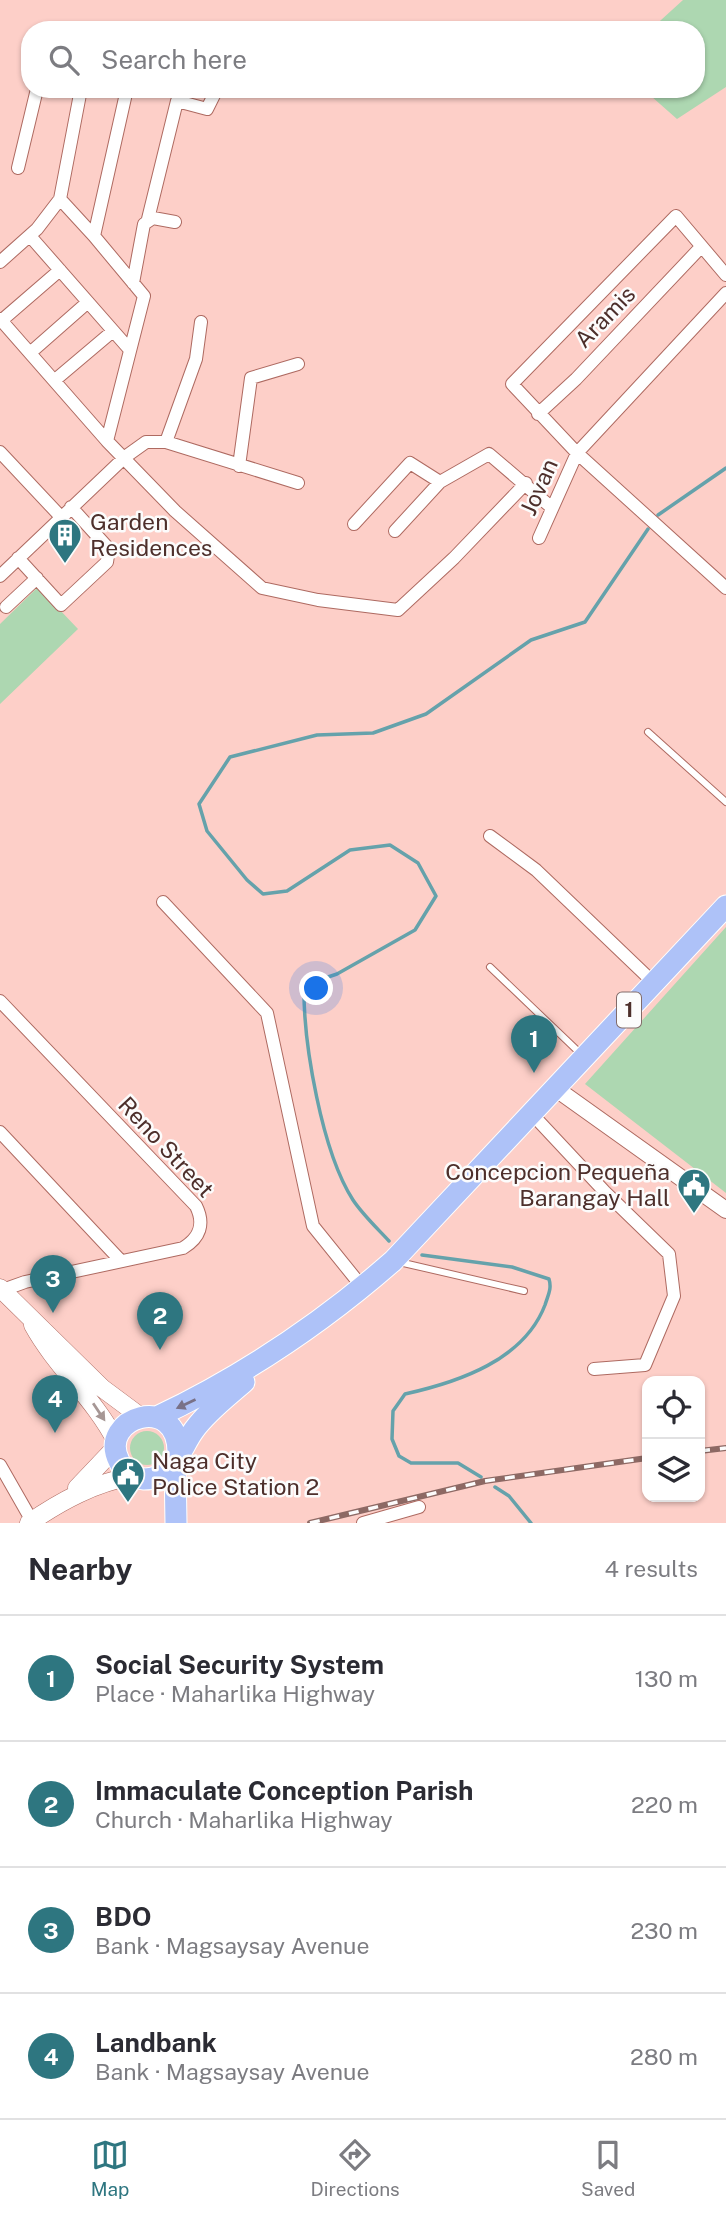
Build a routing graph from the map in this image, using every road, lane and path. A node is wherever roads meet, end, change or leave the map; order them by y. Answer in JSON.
{"nodes":[{"id":1,"x":35,"y":98,"type":"edge"},
{"id":2,"x":79,"y":98,"type":"edge"},
{"id":3,"x":126,"y":98,"type":"edge"},
{"id":4,"x":212,"y":98,"type":"edge"},
{"id":5,"x":18,"y":168,"type":"dead end"},
{"id":6,"x":60,"y":199,"type":"junction"},
{"id":7,"x":148,"y":219,"type":"junction"},
{"id":8,"x":175,"y":222,"type":"dead end"},
{"id":9,"x":30,"y":236,"type":"junction"},
{"id":10,"x":94,"y":236,"type":"junction"},
{"id":11,"x":701,"y":247,"type":"junction"},
{"id":12,"x":0,"y":262,"type":"edge"},
{"id":13,"x":60,"y":270,"type":"junction"},
{"id":14,"x":726,"y":275,"type":"edge"},
{"id":15,"x":133,"y":284,"type":"junction"},
{"id":16,"x":726,"y":293,"type":"edge"},
{"id":17,"x":88,"y":302,"type":"junction"},
{"id":18,"x":1,"y":320,"type":"edge"},
{"id":19,"x":201,"y":322,"type":"dead end"},
{"id":20,"x":113,"y":331,"type":"junction"},
{"id":21,"x":130,"y":350,"type":"junction"},
{"id":22,"x":30,"y":353,"type":"junction"},
{"id":23,"x":298,"y":364,"type":"dead end"},
{"id":24,"x":55,"y":380,"type":"junction"},
{"id":25,"x":538,"y":414,"type":"junction"},
{"id":26,"x":107,"y":441,"type":"junction"},
{"id":27,"x":166,"y":442,"type":"junction"},
{"id":28,"x":0,"y":452,"type":"edge"},
{"id":29,"x":577,"y":453,"type":"junction"},
{"id":30,"x":125,"y":457,"type":"junction"},
{"id":31,"x":239,"y":466,"type":"junction"},
{"id":32,"x":440,"y":482,"type":"junction"},
{"id":33,"x":298,"y":483,"type":"dead end"},
{"id":34,"x":526,"y":483,"type":"junction"},
{"id":35,"x":71,"y":507,"type":"junction"},
{"id":36,"x":551,"y":508,"type":"junction"},
{"id":37,"x":61,"y":517,"type":"junction"},
{"id":38,"x":354,"y":524,"type":"dead end"},
{"id":39,"x":396,"y":531,"type":"dead end"},
{"id":40,"x":539,"y":538,"type":"dead end"},
{"id":41,"x":18,"y":558,"type":"junction"},
{"id":42,"x":0,"y":576,"type":"edge"},
{"id":43,"x":37,"y":578,"type":"junction"},
{"id":44,"x":726,"y":588,"type":"edge"},
{"id":45,"x":6,"y":607,"type":"dead end"},
{"id":46,"x":648,"y":732,"type":"dead end"},
{"id":47,"x":726,"y":802,"type":"edge"},
{"id":48,"x":490,"y":836,"type":"dead end"},
{"id":49,"x":163,"y":902,"type":"dead end"},
{"id":50,"x":726,"y":906,"type":"edge"},
{"id":51,"x":490,"y":967,"type":"dead end"},
{"id":52,"x":654,"y":983,"type":"junction"},
{"id":53,"x":0,"y":1001,"type":"edge"},
{"id":54,"x":585,"y":1058,"type":"junction"},
{"id":55,"x":555,"y":1088,"type":"junction"},
{"id":56,"x":532,"y":1114,"type":"junction"},
{"id":57,"x":0,"y":1132,"type":"edge"},
{"id":58,"x":726,"y":1210,"type":"edge"},
{"id":59,"x":121,"y":1261,"type":"junction"},
{"id":60,"x":393,"y":1261,"type":"junction"},
{"id":61,"x":363,"y":1288,"type":"junction"},
{"id":62,"x":1,"y":1290,"type":"edge"},
{"id":63,"x":524,"y":1291,"type":"dead end"},
{"id":64,"x":29,"y":1319,"type":"junction"},
{"id":65,"x":287,"y":1345,"type":"junction"},
{"id":66,"x":594,"y":1369,"type":"dead end"},
{"id":67,"x":149,"y":1417,"type":"junction"},
{"id":68,"x":116,"y":1444,"type":"junction"},
{"id":69,"x":176,"y":1458,"type":"junction"},
{"id":70,"x":0,"y":1465,"type":"edge"},
{"id":71,"x":139,"y":1477,"type":"junction"},
{"id":72,"x":60,"y":1503,"type":"junction"},
{"id":73,"x":419,"y":1507,"type":"dead end"},
{"id":74,"x":379,"y":1521,"type":"edge"},
{"id":75,"x":30,"y":1522,"type":"edge"},
{"id":76,"x":175,"y":1523,"type":"edge"},
{"id":77,"x":363,"y":1523,"type":"edge"}],
"edges":[{"from":1,"to":5,"type":"street"},
{"from":2,"to":6,"type":"street"},
{"from":3,"to":10,"type":"street"},
{"from":4,"to":7,"type":"street"},
{"from":6,"to":9,"type":"street"},
{"from":6,"to":10,"type":"street"},
{"from":7,"to":8,"type":"street"},
{"from":7,"to":15,"type":"street"},
{"from":9,"to":12,"type":"street"},
{"from":9,"to":13,"type":"street"},
{"from":10,"to":15,"type":"street"},
{"from":11,"to":14,"type":"street"},
{"from":11,"to":25,"type":"street","name":"Aramis"},
{"from":11,"to":25,"type":"street"},
{"from":13,"to":17,"type":"street"},
{"from":13,"to":18,"type":"street"},
{"from":15,"to":21,"type":"street"},
{"from":16,"to":29,"type":"street","name":"Jovan"},
{"from":17,"to":20,"type":"street"},
{"from":17,"to":22,"type":"street"},
{"from":18,"to":22,"type":"street"},
{"from":19,"to":27,"type":"street"},
{"from":20,"to":21,"type":"street"},
{"from":20,"to":24,"type":"street"},
{"from":21,"to":26,"type":"street"},
{"from":22,"to":24,"type":"street"},
{"from":23,"to":31,"type":"street"},
{"from":24,"to":26,"type":"street"},
{"from":25,"to":29,"type":"street"},
{"from":26,"to":30,"type":"street"},
{"from":27,"to":30,"type":"street"},
{"from":27,"to":31,"type":"street"},
{"from":28,"to":37,"type":"street"},
{"from":29,"to":36,"type":"street","name":"Jovan"},
{"from":29,"to":44,"type":"street"},
{"from":30,"to":34,"type":"street"},
{"from":30,"to":35,"type":"street"},
{"from":31,"to":33,"type":"street"},
{"from":32,"to":34,"type":"street"},
{"from":32,"to":38,"type":"street"},
{"from":32,"to":39,"type":"street"},
{"from":34,"to":36,"type":"street"},
{"from":35,"to":37,"type":"street"},
{"from":35,"to":43,"type":"street"},
{"from":36,"to":40,"type":"street","name":"Jovan"},
{"from":37,"to":41,"type":"street"},
{"from":41,"to":42,"type":"street"},
{"from":41,"to":43,"type":"street"},
{"from":43,"to":45,"type":"street"},
{"from":46,"to":47,"type":"lane"},
{"from":48,"to":52,"type":"street"},
{"from":49,"to":61,"type":"street"},
{"from":50,"to":52,"type":"main road","number":"1"},
{"from":51,"to":54,"type":"lane"},
{"from":52,"to":54,"type":"main road","number":"1"},
{"from":53,"to":59,"type":"street","name":"Reno Street"},
{"from":54,"to":55,"type":"main road","number":"1"},
{"from":55,"to":56,"type":"main road","number":"1"},
{"from":55,"to":58,"type":"street"},
{"from":56,"to":60,"type":"main road","number":"1"},
{"from":56,"to":66,"type":"street"},
{"from":57,"to":59,"type":"street"},
{"from":59,"to":62,"type":"street","name":"Reno Street"},
{"from":60,"to":61,"type":"main road","number":"1"},
{"from":60,"to":63,"type":"lane"},
{"from":61,"to":65,"type":"main road","number":"1"},
{"from":62,"to":64,"type":"main road"},
{"from":64,"to":67,"type":"main road"},
{"from":64,"to":68,"type":"main road","one_way":true},
{"from":65,"to":67,"type":"main road","number":"1","one_way":true},
{"from":65,"to":69,"type":"main road","number":"1"},
{"from":67,"to":68,"type":"main road","number":"1"},
{"from":67,"to":69,"type":"main road"},
{"from":68,"to":71,"type":"main road"},
{"from":68,"to":72,"type":"main road"},
{"from":69,"to":71,"type":"main road","number":"1"},
{"from":69,"to":76,"type":"main road"},
{"from":70,"to":75,"type":"street"},
{"from":71,"to":72,"type":"main road"},
{"from":71,"to":76,"type":"main road"},
{"from":72,"to":75,"type":"main road"},
{"from":73,"to":74,"type":"street"},
{"from":74,"to":77,"type":"street"}]}
